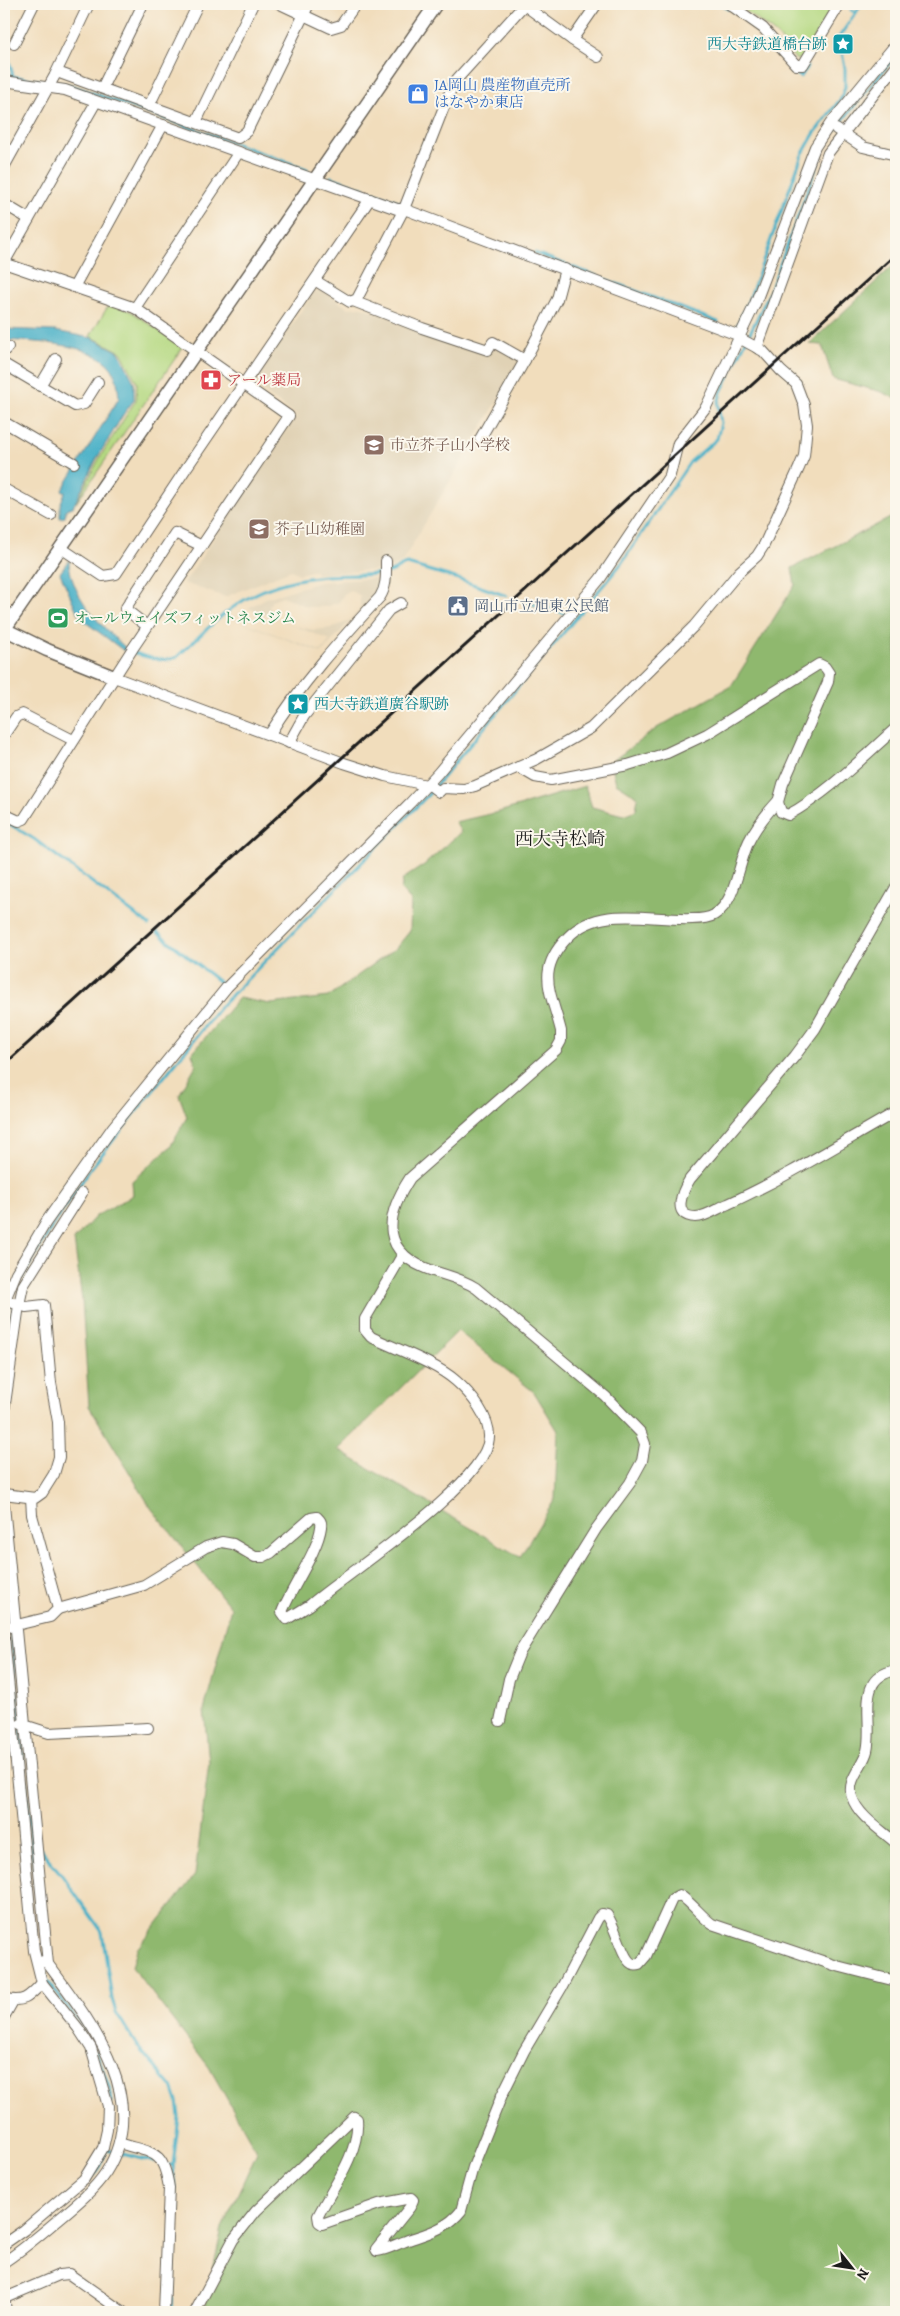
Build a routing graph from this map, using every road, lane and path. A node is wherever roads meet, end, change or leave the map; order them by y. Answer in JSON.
{"nodes":[{"id":1,"x":34,"y":4,"type":"edge"},
{"id":2,"x":89,"y":4,"type":"edge"},
{"id":3,"x":143,"y":4,"type":"edge"},
{"id":4,"x":198,"y":4,"type":"edge"},
{"id":5,"x":254,"y":4,"type":"edge"},
{"id":6,"x":280,"y":4,"type":"edge"},
{"id":7,"x":309,"y":4,"type":"edge"},
{"id":8,"x":356,"y":4,"type":"edge"},
{"id":9,"x":436,"y":4,"type":"edge"},
{"id":10,"x":524,"y":4,"type":"edge"},
{"id":11,"x":597,"y":4,"type":"edge"},
{"id":12,"x":729,"y":4,"type":"edge"},
{"id":13,"x":840,"y":4,"type":"edge"},
{"id":14,"x":303,"y":15,"type":"junction"},
{"id":15,"x":572,"y":40,"type":"junction"},
{"id":16,"x":14,"y":44,"type":"dead end"},
{"id":17,"x":896,"y":44,"type":"edge"},
{"id":18,"x":598,"y":57,"type":"dead end"},
{"id":19,"x":896,"y":66,"type":"edge"},
{"id":20,"x":52,"y":80,"type":"junction"},
{"id":21,"x":4,"y":82,"type":"edge"},
{"id":22,"x":102,"y":88,"type":"junction"},
{"id":23,"x":96,"y":102,"type":"junction"},
{"id":24,"x":149,"y":106,"type":"junction"},
{"id":25,"x":196,"y":122,"type":"junction"},
{"id":26,"x":163,"y":125,"type":"junction"},
{"id":27,"x":836,"y":129,"type":"junction"},
{"id":28,"x":239,"y":152,"type":"junction"},
{"id":29,"x":896,"y":155,"type":"edge"},
{"id":30,"x":4,"y":167,"type":"edge"},
{"id":31,"x":316,"y":179,"type":"junction"},
{"id":32,"x":370,"y":199,"type":"junction"},
{"id":33,"x":4,"y":204,"type":"edge"},
{"id":34,"x":405,"y":206,"type":"junction"},
{"id":35,"x":29,"y":219,"type":"junction"},
{"id":36,"x":4,"y":263,"type":"edge"},
{"id":37,"x":565,"y":269,"type":"junction"},
{"id":38,"x":316,"y":281,"type":"junction"},
{"id":39,"x":74,"y":287,"type":"junction"},
{"id":40,"x":353,"y":300,"type":"junction"},
{"id":41,"x":135,"y":308,"type":"junction"},
{"id":42,"x":745,"y":341,"type":"junction"},
{"id":43,"x":196,"y":351,"type":"junction"},
{"id":44,"x":56,"y":359,"type":"dead end"},
{"id":45,"x":525,"y":360,"type":"junction"},
{"id":46,"x":4,"y":364,"type":"edge"},
{"id":47,"x":98,"y":382,"type":"dead end"},
{"id":48,"x":244,"y":384,"type":"junction"},
{"id":49,"x":40,"y":386,"type":"junction"},
{"id":50,"x":4,"y":422,"type":"edge"},
{"id":51,"x":480,"y":439,"type":"dead end"},
{"id":52,"x":74,"y":463,"type":"dead end"},
{"id":53,"x":4,"y":489,"type":"edge"},
{"id":54,"x":51,"y":515,"type":"dead end"},
{"id":55,"x":202,"y":546,"type":"junction"},
{"id":56,"x":61,"y":548,"type":"junction"},
{"id":57,"x":386,"y":569,"type":"dead end"},
{"id":58,"x":401,"y":603,"type":"dead end"},
{"id":59,"x":147,"y":626,"type":"junction"},
{"id":60,"x":4,"y":629,"type":"edge"},
{"id":61,"x":114,"y":677,"type":"junction"},
{"id":62,"x":896,"y":728,"type":"edge"},
{"id":63,"x":4,"y":735,"type":"edge"},
{"id":64,"x":268,"y":735,"type":"junction"},
{"id":65,"x":73,"y":740,"type":"junction"},
{"id":66,"x":289,"y":743,"type":"junction"},
{"id":67,"x":518,"y":767,"type":"junction"},
{"id":68,"x":432,"y":787,"type":"junction"},
{"id":69,"x":778,"y":801,"type":"junction"},
{"id":70,"x":4,"y":814,"type":"edge"},
{"id":71,"x":896,"y":887,"type":"edge"},
{"id":72,"x":896,"y":1112,"type":"edge"},
{"id":73,"x":82,"y":1193,"type":"dead end"},
{"id":74,"x":403,"y":1254,"type":"junction"},
{"id":75,"x":10,"y":1304,"type":"edge"},
{"id":76,"x":4,"y":1411,"type":"edge"},
{"id":77,"x":4,"y":1494,"type":"edge"},
{"id":78,"x":31,"y":1498,"type":"junction"},
{"id":79,"x":4,"y":1505,"type":"edge"},
{"id":80,"x":58,"y":1609,"type":"junction"},
{"id":81,"x":9,"y":1629,"type":"edge"},
{"id":82,"x":896,"y":1670,"type":"edge"},
{"id":83,"x":500,"y":1721,"type":"dead end"},
{"id":84,"x":19,"y":1724,"type":"junction"},
{"id":85,"x":148,"y":1728,"type":"dead end"},
{"id":86,"x":896,"y":1843,"type":"edge"},
{"id":87,"x":43,"y":1961,"type":"junction"},
{"id":88,"x":896,"y":1981,"type":"edge"},
{"id":89,"x":42,"y":1983,"type":"junction"},
{"id":90,"x":9,"y":2000,"type":"edge"},
{"id":91,"x":4,"y":2016,"type":"edge"},
{"id":92,"x":117,"y":2149,"type":"junction"},
{"id":93,"x":4,"y":2244,"type":"edge"},
{"id":94,"x":4,"y":2262,"type":"edge"},
{"id":95,"x":4,"y":2297,"type":"edge"},
{"id":96,"x":6,"y":2312,"type":"edge"},
{"id":97,"x":123,"y":2312,"type":"edge"},
{"id":98,"x":164,"y":2312,"type":"edge"},
{"id":99,"x":195,"y":2312,"type":"edge"}],
"edges":[{"from":1,"to":16,"type":"street"},
{"from":2,"to":20,"type":"street"},
{"from":3,"to":22,"type":"street"},
{"from":4,"to":24,"type":"street"},
{"from":5,"to":25,"type":"street"},
{"from":6,"to":14,"type":"street"},
{"from":7,"to":14,"type":"street"},
{"from":8,"to":14,"type":"street"},
{"from":9,"to":31,"type":"street"},
{"from":10,"to":15,"type":"street"},
{"from":10,"to":34,"type":"street"},
{"from":11,"to":15,"type":"street"},
{"from":12,"to":13,"type":"street"},
{"from":14,"to":25,"type":"street"},
{"from":15,"to":18,"type":"street"},
{"from":17,"to":27,"type":"street"},
{"from":19,"to":27,"type":"street"},
{"from":20,"to":21,"type":"street"},
{"from":20,"to":22,"type":"street"},
{"from":20,"to":23,"type":"street"},
{"from":20,"to":30,"type":"street"},
{"from":22,"to":24,"type":"street"},
{"from":23,"to":26,"type":"street"},
{"from":23,"to":35,"type":"street"},
{"from":24,"to":25,"type":"street"},
{"from":26,"to":28,"type":"street"},
{"from":26,"to":39,"type":"street"},
{"from":27,"to":29,"type":"street"},
{"from":27,"to":42,"type":"street"},
{"from":27,"to":42,"type":"street"},
{"from":28,"to":31,"type":"street"},
{"from":28,"to":41,"type":"street"},
{"from":31,"to":32,"type":"street"},
{"from":31,"to":43,"type":"street"},
{"from":32,"to":34,"type":"street"},
{"from":32,"to":38,"type":"street"},
{"from":33,"to":35,"type":"street"},
{"from":34,"to":37,"type":"street"},
{"from":34,"to":40,"type":"street"},
{"from":35,"to":36,"type":"street"},
{"from":36,"to":39,"type":"street"},
{"from":37,"to":42,"type":"street"},
{"from":37,"to":45,"type":"street"},
{"from":38,"to":40,"type":"street"},
{"from":38,"to":48,"type":"street"},
{"from":39,"to":41,"type":"street"},
{"from":40,"to":45,"type":"street"},
{"from":41,"to":43,"type":"street"},
{"from":42,"to":67,"type":"street"},
{"from":42,"to":68,"type":"street"},
{"from":43,"to":48,"type":"street"},
{"from":43,"to":56,"type":"street"},
{"from":44,"to":49,"type":"street"},
{"from":45,"to":51,"type":"street"},
{"from":46,"to":49,"type":"street"},
{"from":47,"to":49,"type":"street"},
{"from":48,"to":55,"type":"street"},
{"from":48,"to":56,"type":"street"},
{"from":50,"to":52,"type":"street"},
{"from":53,"to":54,"type":"street"},
{"from":55,"to":59,"type":"street"},
{"from":55,"to":59,"type":"street"},
{"from":56,"to":60,"type":"street"},
{"from":57,"to":64,"type":"street"},
{"from":58,"to":66,"type":"street"},
{"from":59,"to":61,"type":"street"},
{"from":60,"to":61,"type":"street"},
{"from":61,"to":64,"type":"street"},
{"from":61,"to":65,"type":"street"},
{"from":62,"to":69,"type":"street"},
{"from":63,"to":65,"type":"street"},
{"from":64,"to":66,"type":"street"},
{"from":65,"to":70,"type":"street"},
{"from":66,"to":68,"type":"street"},
{"from":67,"to":68,"type":"street"},
{"from":67,"to":69,"type":"street"},
{"from":68,"to":75,"type":"street"},
{"from":69,"to":74,"type":"street"},
{"from":71,"to":72,"type":"street"},
{"from":73,"to":75,"type":"street"},
{"from":74,"to":80,"type":"street"},
{"from":74,"to":83,"type":"street"},
{"from":75,"to":76,"type":"street"},
{"from":75,"to":78,"type":"street"},
{"from":77,"to":78,"type":"street"},
{"from":78,"to":80,"type":"street"},
{"from":79,"to":81,"type":"street"},
{"from":80,"to":81,"type":"street"},
{"from":81,"to":84,"type":"street"},
{"from":81,"to":84,"type":"street"},
{"from":82,"to":86,"type":"street"},
{"from":84,"to":85,"type":"street"},
{"from":84,"to":87,"type":"street"},
{"from":87,"to":89,"type":"street"},
{"from":87,"to":92,"type":"street"},
{"from":88,"to":99,"type":"street"},
{"from":89,"to":90,"type":"street"},
{"from":89,"to":93,"type":"street"},
{"from":90,"to":91,"type":"street"},
{"from":92,"to":94,"type":"street"},
{"from":92,"to":98,"type":"street"},
{"from":95,"to":96,"type":"street"},
{"from":95,"to":97,"type":"street"}]}
